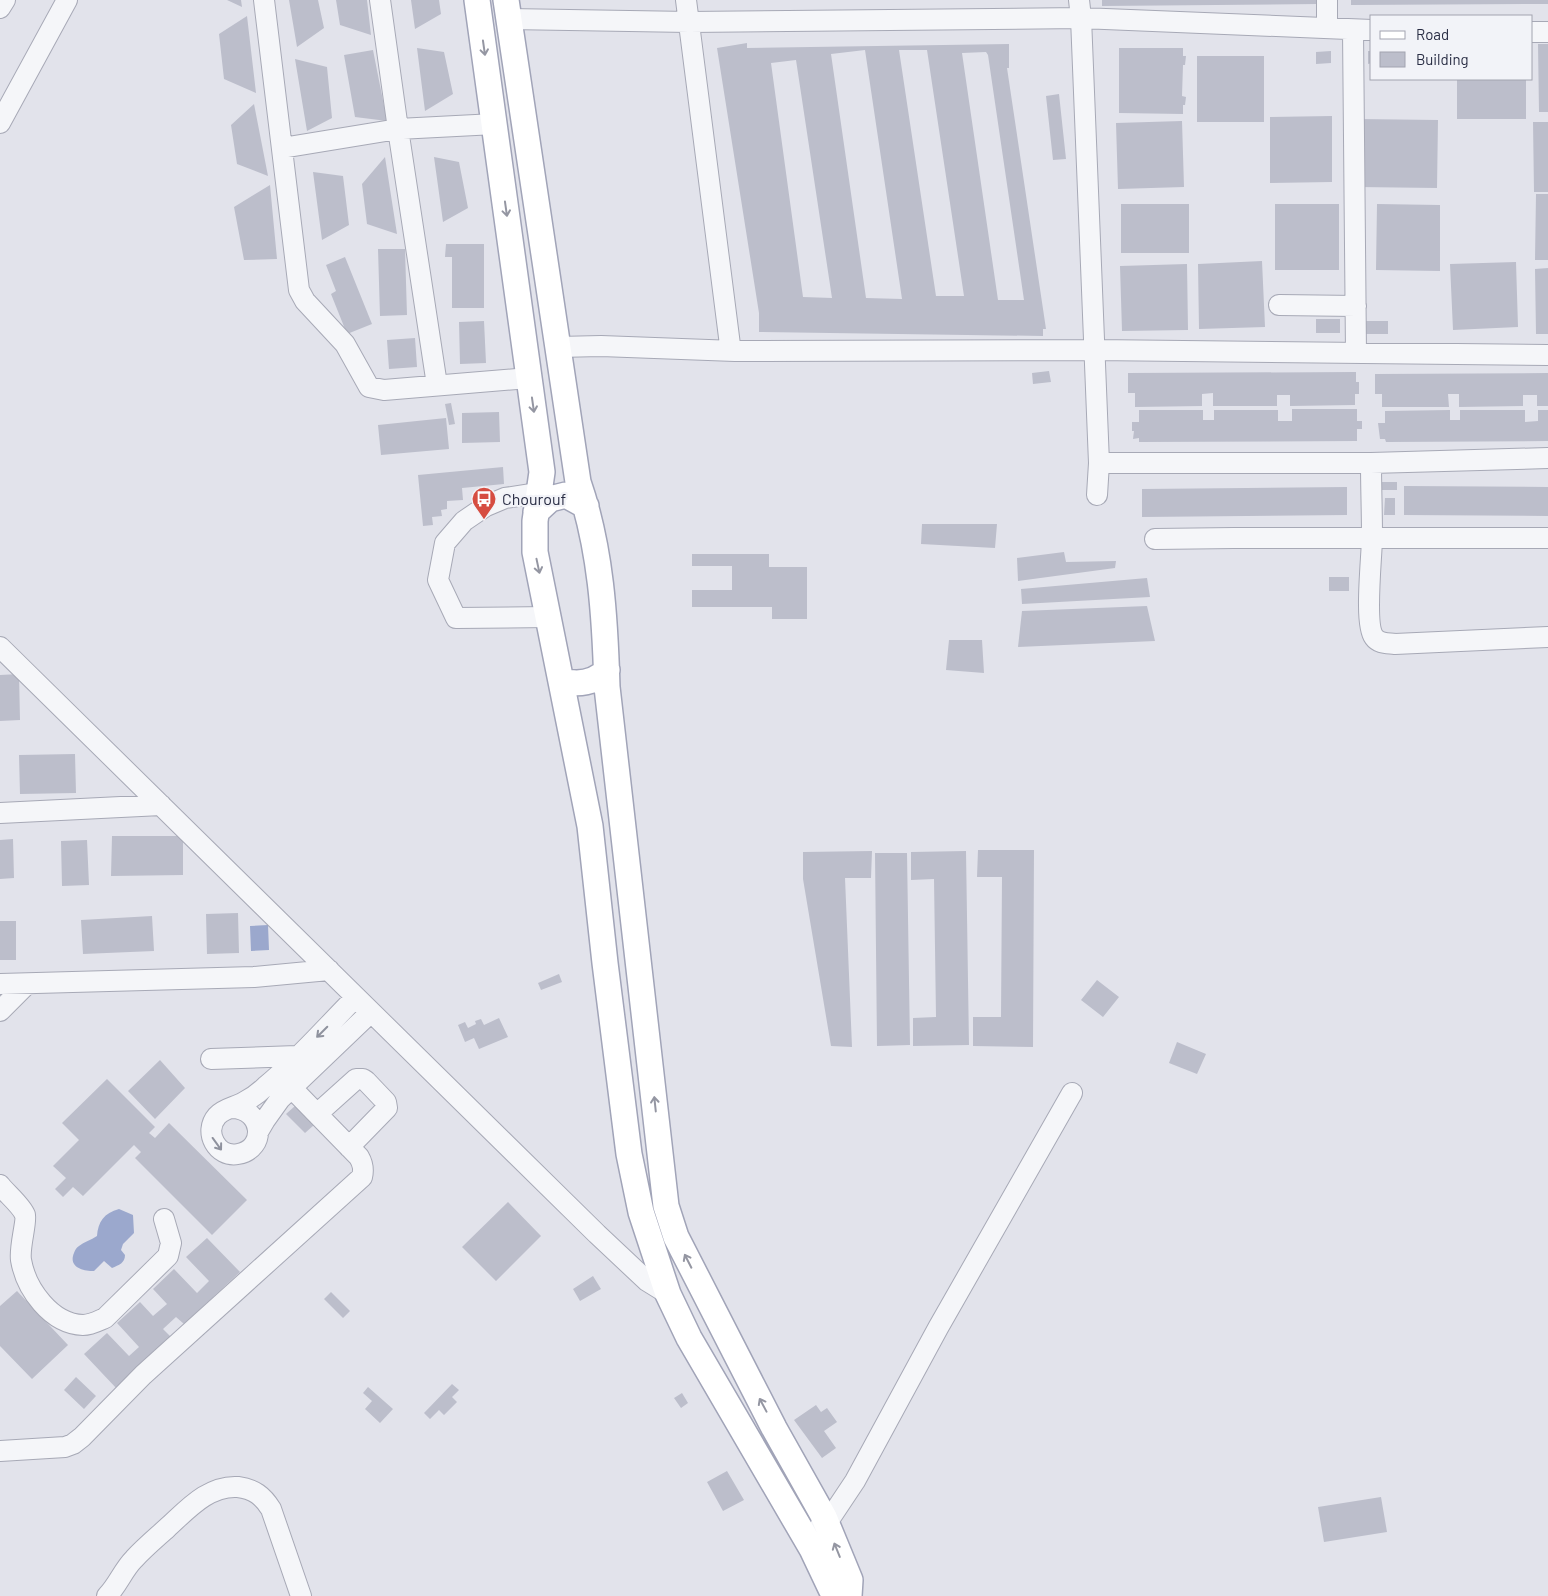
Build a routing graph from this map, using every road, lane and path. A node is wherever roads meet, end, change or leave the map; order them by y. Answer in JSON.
{"nodes":[{"id":1,"x":5,"y":0,"type":"edge"},
{"id":2,"x":67,"y":0,"type":"edge"},
{"id":3,"x":264,"y":0,"type":"edge"},
{"id":4,"x":380,"y":0,"type":"edge"},
{"id":5,"x":477,"y":0,"type":"edge"},
{"id":6,"x":686,"y":0,"type":"edge"},
{"id":7,"x":1327,"y":0,"type":"edge"},
{"id":8,"x":0,"y":8,"type":"edge"},
{"id":9,"x":1080,"y":9,"type":"edge"},
{"id":10,"x":508,"y":10,"type":"edge"},
{"id":11,"x":689,"y":22,"type":"junction"},
{"id":12,"x":1327,"y":28,"type":"junction"},
{"id":13,"x":1362,"y":30,"type":"edge"},
{"id":14,"x":1533,"y":32,"type":"edge"},
{"id":15,"x":1548,"y":32,"type":"edge"},
{"id":16,"x":0,"y":123,"type":"edge"},
{"id":17,"x":495,"y":124,"type":"junction"},
{"id":18,"x":398,"y":129,"type":"junction"},
{"id":19,"x":282,"y":148,"type":"junction"},
{"id":20,"x":1279,"y":305,"type":"dead end"},
{"id":21,"x":1356,"y":306,"type":"junction"},
{"id":22,"x":558,"y":347,"type":"junction"},
{"id":23,"x":734,"y":350,"type":"junction"},
{"id":24,"x":1095,"y":350,"type":"junction"},
{"id":25,"x":1356,"y":353,"type":"junction"},
{"id":26,"x":1548,"y":355,"type":"edge"},
{"id":27,"x":529,"y":378,"type":"junction"},
{"id":28,"x":437,"y":385,"type":"junction"},
{"id":29,"x":1548,"y":458,"type":"edge"},
{"id":30,"x":1099,"y":463,"type":"junction"},
{"id":31,"x":1371,"y":463,"type":"junction"},
{"id":32,"x":1097,"y":495,"type":"dead end"},
{"id":33,"x":537,"y":502,"type":"junction"},
{"id":34,"x":586,"y":506,"type":"junction"},
{"id":35,"x":1372,"y":537,"type":"junction"},
{"id":36,"x":1548,"y":538,"type":"edge"},
{"id":37,"x":1155,"y":539,"type":"dead end"},
{"id":38,"x":549,"y":617,"type":"junction"},
{"id":39,"x":1548,"y":637,"type":"edge"},
{"id":40,"x":0,"y":647,"type":"edge"},
{"id":41,"x":607,"y":670,"type":"junction"},
{"id":42,"x":562,"y":681,"type":"junction"},
{"id":43,"x":161,"y":805,"type":"junction"},
{"id":44,"x":0,"y":814,"type":"edge"},
{"id":45,"x":329,"y":970,"type":"junction"},
{"id":46,"x":0,"y":984,"type":"edge"},
{"id":47,"x":27,"y":984,"type":"junction"},
{"id":48,"x":356,"y":997,"type":"junction"},
{"id":49,"x":0,"y":1011,"type":"edge"},
{"id":50,"x":371,"y":1012,"type":"junction"},
{"id":51,"x":297,"y":1056,"type":"junction"},
{"id":52,"x":211,"y":1059,"type":"dead end"},
{"id":53,"x":285,"y":1081,"type":"junction"},
{"id":54,"x":1072,"y":1093,"type":"dead end"},
{"id":55,"x":232,"y":1108,"type":"junction"},
{"id":56,"x":317,"y":1114,"type":"junction"},
{"id":57,"x":258,"y":1132,"type":"junction"},
{"id":58,"x":349,"y":1147,"type":"junction"},
{"id":59,"x":0,"y":1185,"type":"edge"},
{"id":60,"x":164,"y":1219,"type":"dead end"},
{"id":61,"x":668,"y":1294,"type":"junction"},
{"id":62,"x":0,"y":1451,"type":"edge"},
{"id":63,"x":824,"y":1517,"type":"junction"},
{"id":64,"x":812,"y":1549,"type":"junction"},
{"id":65,"x":113,"y":1593,"type":"edge"},
{"id":66,"x":301,"y":1596,"type":"edge"},
{"id":67,"x":840,"y":1596,"type":"edge"},
{"id":68,"x":849,"y":1596,"type":"edge"}],
"edges":[{"from":1,"to":8,"type":"street"},
{"from":2,"to":16,"type":"street"},
{"from":3,"to":19,"type":"street"},
{"from":4,"to":18,"type":"street"},
{"from":5,"to":17,"type":"main road","one_way":true},
{"from":6,"to":11,"type":"street"},
{"from":7,"to":12,"type":"street"},
{"from":9,"to":11,"type":"street"},
{"from":9,"to":12,"type":"street"},
{"from":9,"to":24,"type":"street"},
{"from":10,"to":11,"type":"street"},
{"from":10,"to":22,"type":"main road"},
{"from":11,"to":23,"type":"street"},
{"from":12,"to":13,"type":"street"},
{"from":13,"to":21,"type":"street"},
{"from":14,"to":15,"type":"street"},
{"from":17,"to":18,"type":"street"},
{"from":17,"to":27,"type":"main road","one_way":true},
{"from":18,"to":19,"type":"street"},
{"from":18,"to":28,"type":"street"},
{"from":19,"to":28,"type":"street"},
{"from":20,"to":21,"type":"street"},
{"from":21,"to":25,"type":"street"},
{"from":22,"to":23,"type":"street"},
{"from":22,"to":34,"type":"main road"},
{"from":23,"to":24,"type":"street"},
{"from":24,"to":25,"type":"street"},
{"from":24,"to":30,"type":"street"},
{"from":25,"to":26,"type":"street"},
{"from":27,"to":28,"type":"street"},
{"from":27,"to":33,"type":"main road","one_way":true},
{"from":29,"to":31,"type":"street"},
{"from":30,"to":31,"type":"street"},
{"from":30,"to":32,"type":"street"},
{"from":31,"to":35,"type":"street"},
{"from":33,"to":34,"type":"main road"},
{"from":33,"to":38,"type":"main road","one_way":true},
{"from":33,"to":38,"type":"street"},
{"from":34,"to":41,"type":"main road"},
{"from":35,"to":36,"type":"street"},
{"from":35,"to":37,"type":"street"},
{"from":35,"to":39,"type":"street"},
{"from":38,"to":42,"type":"main road"},
{"from":40,"to":43,"type":"street"},
{"from":41,"to":42,"type":"main road"},
{"from":63,"to":41,"type":"main road","one_way":true},
{"from":42,"to":61,"type":"main road"},
{"from":43,"to":44,"type":"street"},
{"from":43,"to":45,"type":"street"},
{"from":45,"to":47,"type":"street"},
{"from":45,"to":48,"type":"street"},
{"from":46,"to":47,"type":"street"},
{"from":47,"to":49,"type":"street"},
{"from":48,"to":50,"type":"street"},
{"from":48,"to":51,"type":"street","one_way":true},
{"from":50,"to":53,"type":"street"},
{"from":50,"to":61,"type":"street"},
{"from":51,"to":52,"type":"street"},
{"from":51,"to":53,"type":"street"},
{"from":53,"to":55,"type":"street"},
{"from":53,"to":56,"type":"street"},
{"from":53,"to":57,"type":"street"},
{"from":54,"to":63,"type":"street"},
{"from":55,"to":57,"type":"street"},
{"from":55,"to":57,"type":"street","one_way":true},
{"from":56,"to":58,"type":"street"},
{"from":56,"to":58,"type":"street"},
{"from":58,"to":62,"type":"street"},
{"from":59,"to":60,"type":"street"},
{"from":61,"to":64,"type":"main road"},
{"from":63,"to":64,"type":"street"},
{"from":68,"to":63,"type":"main road","one_way":true},
{"from":64,"to":67,"type":"main road"},
{"from":65,"to":66,"type":"street"}]}
